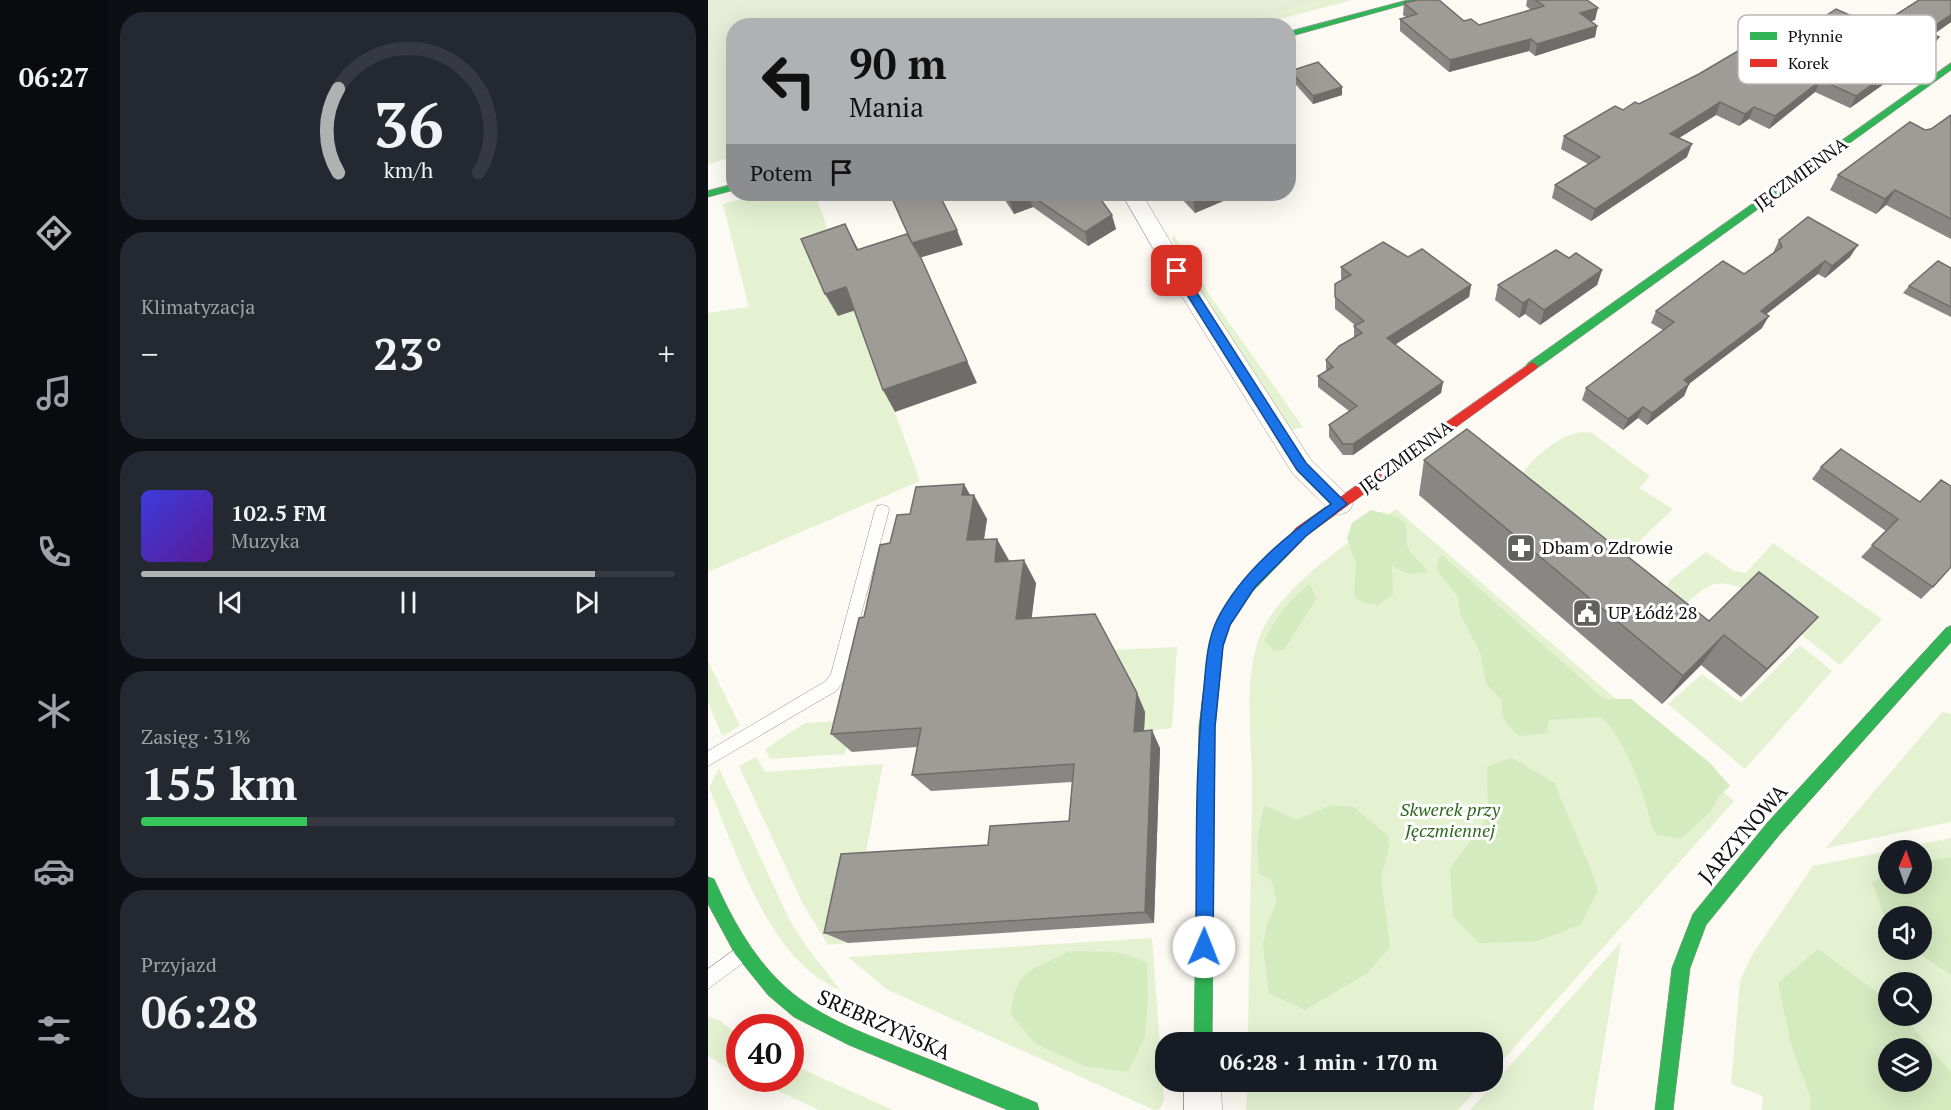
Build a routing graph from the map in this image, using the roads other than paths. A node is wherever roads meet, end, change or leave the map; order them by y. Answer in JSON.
{"nodes":[{"id":1,"x":1416,"y":0,"type":"edge"},
{"id":2,"x":1296,"y":33,"type":"edge"},
{"id":3,"x":1951,"y":66,"type":"edge"},
{"id":4,"x":1936,"y":77,"type":"edge"},
{"id":5,"x":1926,"y":84,"type":"edge"},
{"id":6,"x":726,"y":189,"type":"edge"},
{"id":7,"x":708,"y":194,"type":"edge"},
{"id":8,"x":1136,"y":201,"type":"edge"},
{"id":9,"x":1340,"y":504,"type":"junction"},
{"id":10,"x":882,"y":510,"type":"dead end"},
{"id":11,"x":1951,"y":632,"type":"edge"},
{"id":12,"x":708,"y":759,"type":"edge"},
{"id":13,"x":708,"y":885,"type":"edge"},
{"id":14,"x":743,"y":953,"type":"junction"},
{"id":15,"x":708,"y":980,"type":"edge"},
{"id":16,"x":1203,"y":1032,"type":"edge"},
{"id":17,"x":1203,"y":1092,"type":"edge"},
{"id":18,"x":1030,"y":1110,"type":"edge"},
{"id":19,"x":1203,"y":1110,"type":"edge"},
{"id":20,"x":1664,"y":1110,"type":"edge"}],
"edges":[{"from":1,"to":2,"type":"street"},
{"from":3,"to":4,"type":"street","name":"JĘCZMIENNA"},
{"from":5,"to":9,"type":"street","name":"JĘCZMIENNA"},
{"from":6,"to":7,"type":"street"},
{"from":8,"to":9,"type":"street"},
{"from":9,"to":16,"type":"street","name":"JĘCZMIENNA"},
{"from":10,"to":12,"type":"lane"},
{"from":11,"to":20,"type":"street","name":"JARZYNOWA"},
{"from":13,"to":14,"type":"street","name":"SREBRZYŃSKA"},
{"from":14,"to":15,"type":"lane"},
{"from":14,"to":18,"type":"street","name":"SREBRZYŃSKA"},
{"from":17,"to":19,"type":"street"}]}
